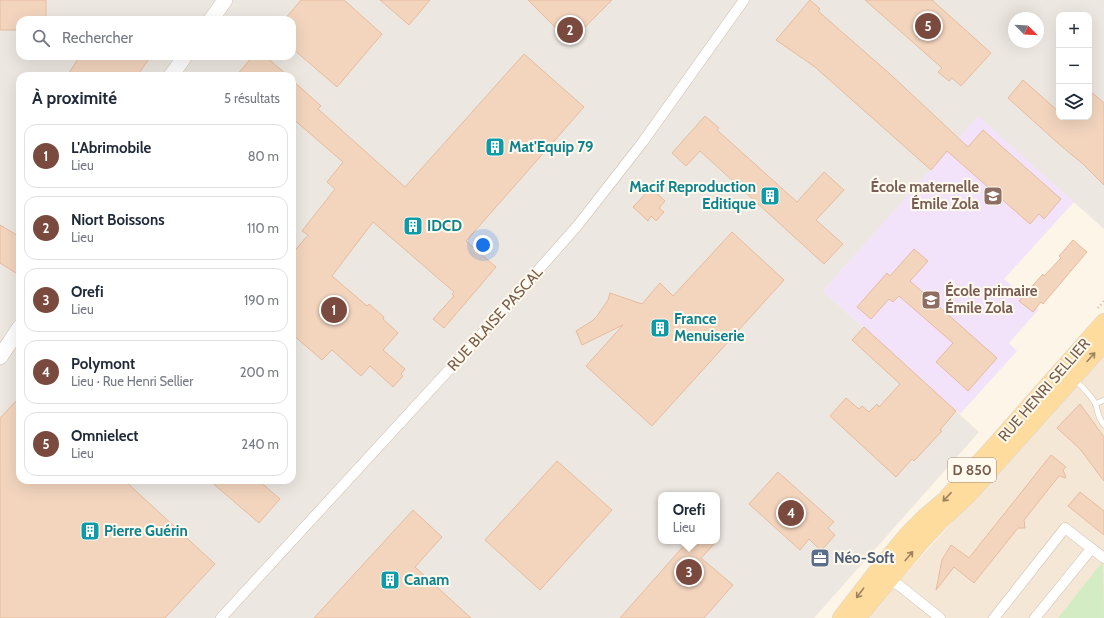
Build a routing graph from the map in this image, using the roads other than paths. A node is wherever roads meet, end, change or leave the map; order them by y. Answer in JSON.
{"nodes":[{"id":1,"x":225,"y":0,"type":"edge"},
{"id":2,"x":744,"y":0,"type":"edge"},
{"id":3,"x":214,"y":16,"type":"edge"},
{"id":4,"x":182,"y":60,"type":"edge"},
{"id":5,"x":174,"y":72,"type":"edge"},
{"id":6,"x":1104,"y":322,"type":"edge"},
{"id":7,"x":16,"y":334,"type":"edge"},
{"id":8,"x":1104,"y":343,"type":"edge"},
{"id":9,"x":0,"y":357,"type":"edge"},
{"id":10,"x":1068,"y":373,"type":"junction"},
{"id":11,"x":1104,"y":400,"type":"edge"},
{"id":12,"x":1095,"y":404,"type":"junction"},
{"id":13,"x":1104,"y":425,"type":"edge"},
{"id":14,"x":1091,"y":549,"type":"junction"},
{"id":15,"x":1104,"y":558,"type":"edge"},
{"id":16,"x":890,"y":580,"type":"junction"},
{"id":17,"x":221,"y":618,"type":"edge"},
{"id":18,"x":841,"y":618,"type":"edge"},
{"id":19,"x":858,"y":618,"type":"edge"},
{"id":20,"x":940,"y":618,"type":"edge"},
{"id":21,"x":994,"y":618,"type":"edge"},
{"id":22,"x":1035,"y":618,"type":"edge"}],
"edges":[{"from":1,"to":3,"type":"main road"},
{"from":2,"to":17,"type":"street","name":"RUE BLAISE PASCAL"},
{"from":4,"to":5,"type":"main road"},
{"from":6,"to":10,"type":"main road","name":"RUE HENRI SELLIER","number":"D 850"},
{"from":7,"to":9,"type":"main road"},
{"from":10,"to":8,"type":"main road","name":"RUE HENRI SELLIER","number":"D 850","one_way":true},
{"from":10,"to":12,"type":"lane"},
{"from":16,"to":10,"type":"main road","name":"RUE HENRI SELLIER","number":"D 850","one_way":true},
{"from":10,"to":18,"type":"main road","name":"RUE HENRI SELLIER","number":"D 850","one_way":true},
{"from":11,"to":12,"type":"lane"},
{"from":12,"to":13,"type":"lane"},
{"from":14,"to":15,"type":"street"},
{"from":14,"to":21,"type":"street"},
{"from":14,"to":22,"type":"street"},
{"from":16,"to":19,"type":"main road","name":"RUE HENRI SELLIER","number":"D 850"},
{"from":16,"to":20,"type":"street"}]}
